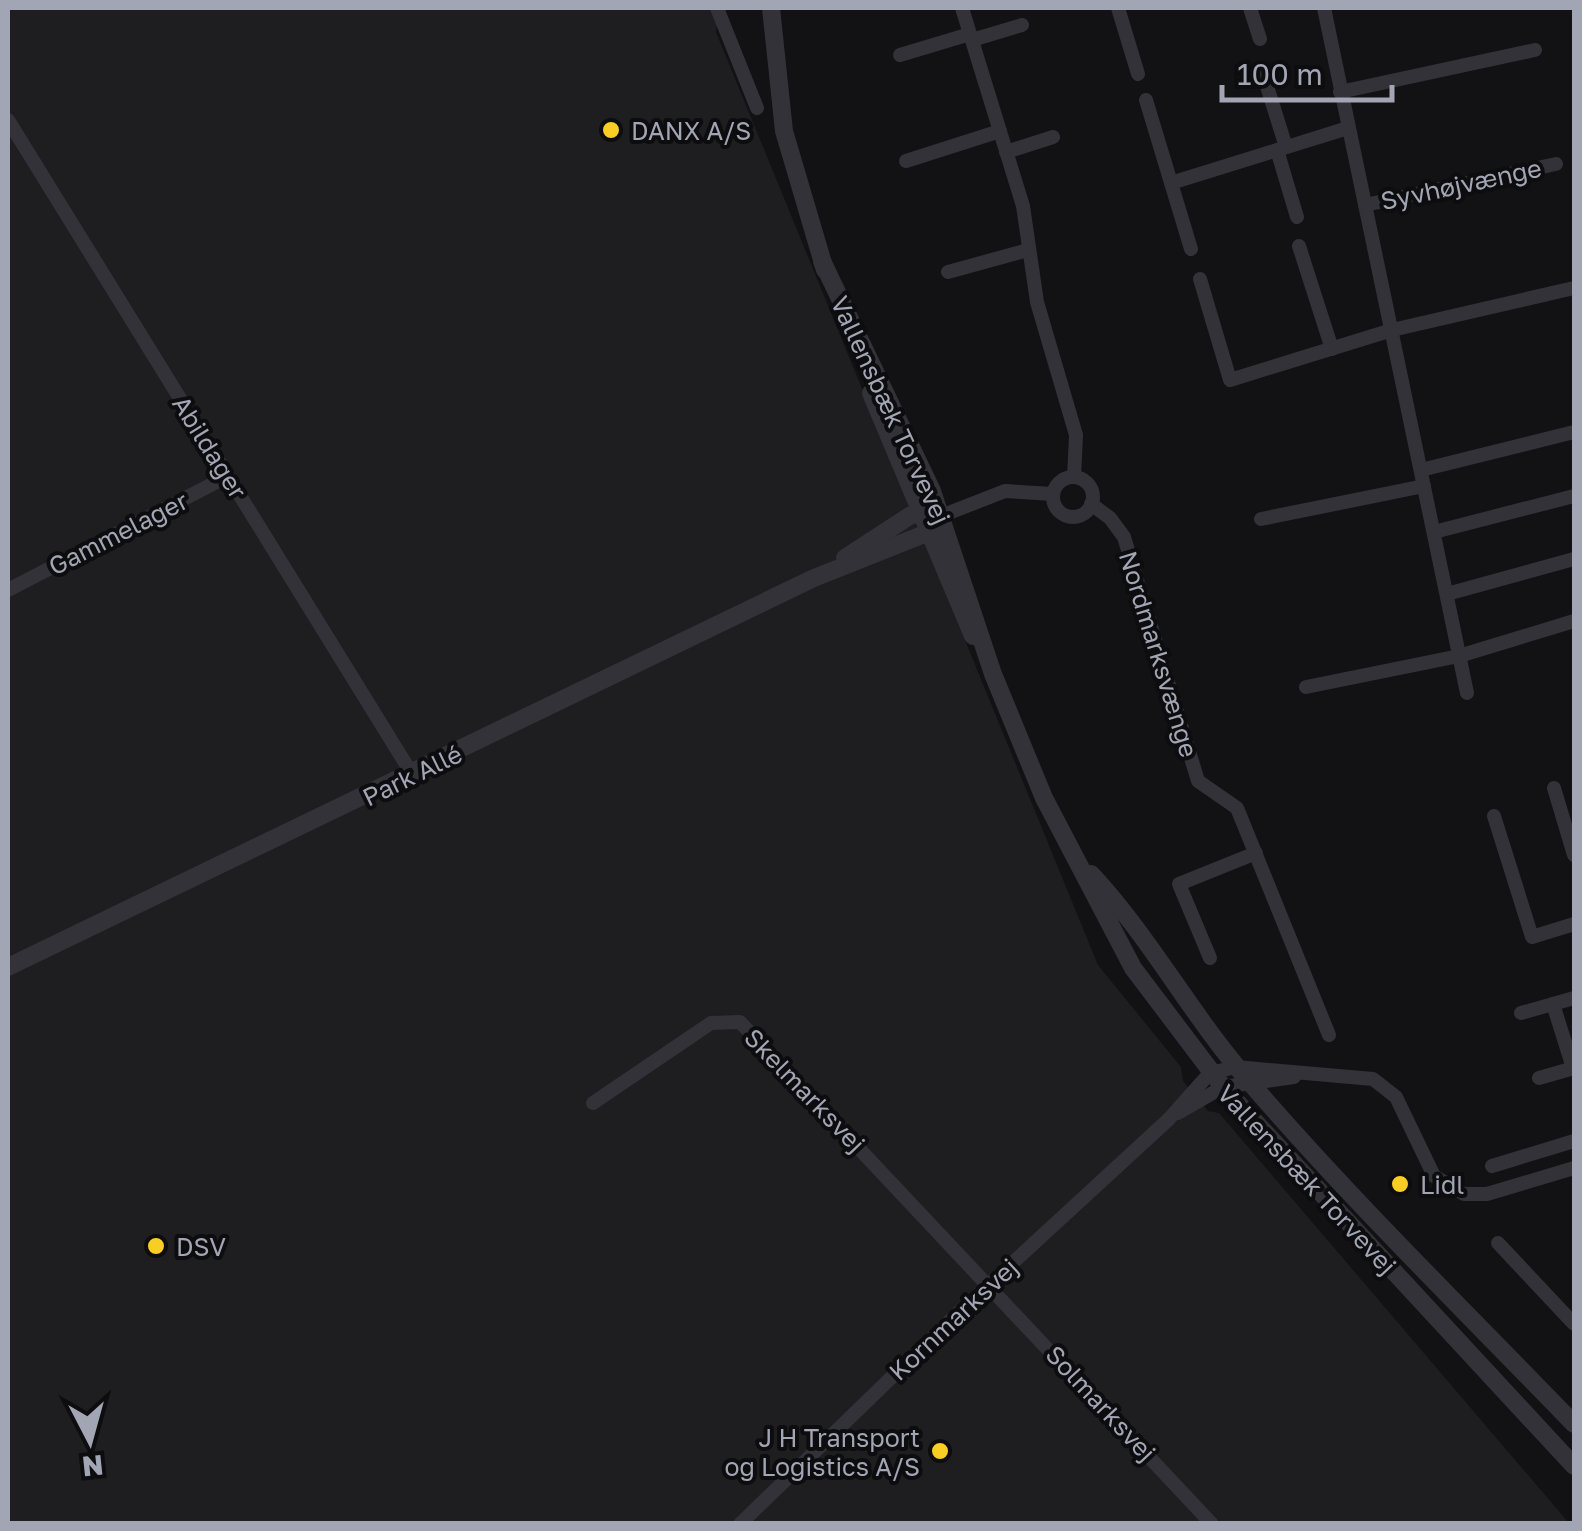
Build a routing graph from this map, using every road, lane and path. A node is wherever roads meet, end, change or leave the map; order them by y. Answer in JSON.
{"nodes":[{"id":1,"x":716,"y":8,"type":"edge"},
{"id":2,"x":771,"y":8,"type":"edge"},
{"id":3,"x":962,"y":8,"type":"edge"},
{"id":4,"x":1119,"y":8,"type":"edge"},
{"id":5,"x":1250,"y":8,"type":"edge"},
{"id":6,"x":1324,"y":8,"type":"edge"},
{"id":7,"x":1022,"y":25,"type":"dead end"},
{"id":8,"x":971,"y":37,"type":"junction"},
{"id":9,"x":1260,"y":39,"type":"dead end"},
{"id":10,"x":1535,"y":50,"type":"dead end"},
{"id":11,"x":900,"y":55,"type":"dead end"},
{"id":12,"x":1261,"y":67,"type":"dead end"},
{"id":13,"x":1138,"y":74,"type":"dead end"},
{"id":14,"x":1340,"y":92,"type":"junction"},
{"id":15,"x":1146,"y":100,"type":"dead end"},
{"id":16,"x":757,"y":108,"type":"dead end"},
{"id":17,"x":8,"y":120,"type":"edge"},
{"id":18,"x":1348,"y":128,"type":"junction"},
{"id":19,"x":1000,"y":131,"type":"junction"},
{"id":20,"x":1054,"y":137,"type":"dead end"},
{"id":21,"x":1282,"y":149,"type":"junction"},
{"id":22,"x":1006,"y":152,"type":"junction"},
{"id":23,"x":906,"y":160,"type":"dead end"},
{"id":24,"x":1556,"y":164,"type":"dead end"},
{"id":25,"x":1171,"y":182,"type":"junction"},
{"id":26,"x":1365,"y":204,"type":"junction"},
{"id":27,"x":1298,"y":217,"type":"dead end"},
{"id":28,"x":1299,"y":246,"type":"dead end"},
{"id":29,"x":1192,"y":249,"type":"dead end"},
{"id":30,"x":1028,"y":250,"type":"junction"},
{"id":31,"x":822,"y":260,"type":"junction"},
{"id":32,"x":948,"y":272,"type":"dead end"},
{"id":33,"x":1200,"y":279,"type":"dead end"},
{"id":34,"x":1574,"y":288,"type":"edge"},
{"id":35,"x":1392,"y":330,"type":"junction"},
{"id":36,"x":1332,"y":348,"type":"junction"},
{"id":37,"x":1574,"y":432,"type":"edge"},
{"id":38,"x":1421,"y":470,"type":"junction"},
{"id":39,"x":228,"y":476,"type":"junction"},
{"id":40,"x":1074,"y":477,"type":"junction"},
{"id":41,"x":1424,"y":486,"type":"junction"},
{"id":42,"x":1053,"y":494,"type":"junction"},
{"id":43,"x":1574,"y":496,"type":"edge"},
{"id":44,"x":1092,"y":504,"type":"junction"},
{"id":45,"x":920,"y":512,"type":"junction"},
{"id":46,"x":941,"y":516,"type":"junction"},
{"id":47,"x":1261,"y":518,"type":"dead end"},
{"id":48,"x":1434,"y":532,"type":"junction"},
{"id":49,"x":927,"y":533,"type":"junction"},
{"id":50,"x":1574,"y":559,"type":"edge"},
{"id":51,"x":814,"y":578,"type":"junction"},
{"id":52,"x":8,"y":590,"type":"edge"},
{"id":53,"x":1447,"y":594,"type":"junction"},
{"id":54,"x":1574,"y":621,"type":"edge"},
{"id":55,"x":1460,"y":656,"type":"junction"},
{"id":56,"x":993,"y":674,"type":"junction"},
{"id":57,"x":1306,"y":687,"type":"dead end"},
{"id":58,"x":1467,"y":693,"type":"dead end"},
{"id":59,"x":412,"y":774,"type":"junction"},
{"id":60,"x":1554,"y":788,"type":"dead end"},
{"id":61,"x":1494,"y":816,"type":"dead end"},
{"id":62,"x":1570,"y":823,"type":"edge"},
{"id":63,"x":1256,"y":853,"type":"junction"},
{"id":64,"x":1574,"y":855,"type":"edge"},
{"id":65,"x":1080,"y":862,"type":"junction"},
{"id":66,"x":1574,"y":924,"type":"edge"},
{"id":67,"x":1210,"y":958,"type":"dead end"},
{"id":68,"x":8,"y":968,"type":"edge"},
{"id":69,"x":1574,"y":998,"type":"edge"},
{"id":70,"x":1553,"y":1004,"type":"junction"},
{"id":71,"x":1521,"y":1013,"type":"dead end"},
{"id":72,"x":1329,"y":1035,"type":"dead end"},
{"id":73,"x":1236,"y":1067,"type":"junction"},
{"id":74,"x":1574,"y":1068,"type":"edge"},
{"id":75,"x":1312,"y":1074,"type":"junction"},
{"id":76,"x":1539,"y":1078,"type":"dead end"},
{"id":77,"x":1217,"y":1080,"type":"junction"},
{"id":78,"x":1249,"y":1082,"type":"junction"},
{"id":79,"x":593,"y":1102,"type":"dead end"},
{"id":80,"x":1574,"y":1141,"type":"edge"},
{"id":81,"x":1492,"y":1166,"type":"dead end"},
{"id":82,"x":1574,"y":1168,"type":"edge"},
{"id":83,"x":1498,"y":1243,"type":"dead end"},
{"id":84,"x":990,"y":1283,"type":"junction"},
{"id":85,"x":1574,"y":1324,"type":"edge"},
{"id":86,"x":1574,"y":1424,"type":"edge"},
{"id":87,"x":1574,"y":1466,"type":"edge"},
{"id":88,"x":740,"y":1524,"type":"edge"},
{"id":89,"x":1212,"y":1524,"type":"edge"}],
"edges":[{"from":1,"to":16,"type":"street"},
{"from":2,"to":31,"type":"street","name":"Vallensbæk Torvevej"},
{"from":3,"to":8,"type":"street"},
{"from":4,"to":13,"type":"street"},
{"from":5,"to":9,"type":"street"},
{"from":6,"to":14,"type":"street","name":"Syvhøjvænge"},
{"from":7,"to":8,"type":"street"},
{"from":8,"to":11,"type":"street"},
{"from":8,"to":19,"type":"street"},
{"from":10,"to":14,"type":"street"},
{"from":12,"to":21,"type":"street"},
{"from":14,"to":18,"type":"street","name":"Syvhøjvænge"},
{"from":15,"to":25,"type":"street"},
{"from":17,"to":39,"type":"street","name":"Abildager"},
{"from":18,"to":21,"type":"street"},
{"from":18,"to":26,"type":"street","name":"Syvhøjvænge"},
{"from":19,"to":22,"type":"street"},
{"from":19,"to":23,"type":"street"},
{"from":20,"to":22,"type":"street"},
{"from":21,"to":25,"type":"street"},
{"from":21,"to":27,"type":"street"},
{"from":22,"to":30,"type":"street"},
{"from":24,"to":26,"type":"street","name":"Syvhøjvænge"},
{"from":25,"to":29,"type":"street"},
{"from":26,"to":35,"type":"street","name":"Syvhøjvænge"},
{"from":28,"to":36,"type":"street"},
{"from":30,"to":32,"type":"street"},
{"from":30,"to":40,"type":"street"},
{"from":31,"to":45,"type":"street","name":"Vallensbæk Torvevej"},
{"from":31,"to":46,"type":"street","name":"Vallensbæk Torvevej"},
{"from":33,"to":36,"type":"street"},
{"from":34,"to":35,"type":"street"},
{"from":35,"to":36,"type":"street"},
{"from":35,"to":38,"type":"street","name":"Syvhøjvænge"},
{"from":37,"to":38,"type":"street"},
{"from":38,"to":41,"type":"street","name":"Syvhøjvænge"},
{"from":39,"to":52,"type":"street","name":"Gammelager"},
{"from":39,"to":59,"type":"street","name":"Abildager"},
{"from":40,"to":42,"type":"street"},
{"from":40,"to":44,"type":"street"},
{"from":41,"to":47,"type":"street"},
{"from":41,"to":48,"type":"street","name":"Syvhøjvænge"},
{"from":42,"to":44,"type":"street"},
{"from":42,"to":46,"type":"street"},
{"from":43,"to":48,"type":"street"},
{"from":44,"to":63,"type":"street","name":"Nordmarksvænge"},
{"from":45,"to":46,"type":"street"},
{"from":45,"to":49,"type":"street","name":"Vallensbæk Torvevej"},
{"from":45,"to":51,"type":"street","name":"Park Allé"},
{"from":46,"to":49,"type":"street","name":"Park Allé"},
{"from":46,"to":56,"type":"street","name":"Vallensbæk Torvevej"},
{"from":48,"to":53,"type":"street","name":"Syvhøjvænge"},
{"from":49,"to":51,"type":"street","name":"Park Allé"},
{"from":49,"to":56,"type":"street","name":"Vallensbæk Torvevej"},
{"from":50,"to":53,"type":"street"},
{"from":51,"to":59,"type":"street","name":"Park Allé"},
{"from":53,"to":55,"type":"street","name":"Syvhøjvænge"},
{"from":54,"to":55,"type":"street"},
{"from":55,"to":57,"type":"street"},
{"from":55,"to":58,"type":"street","name":"Syvhøjvænge"},
{"from":56,"to":65,"type":"street","name":"Vallensbæk Torvevej"},
{"from":59,"to":68,"type":"street","name":"Park Allé"},
{"from":60,"to":62,"type":"street"},
{"from":61,"to":66,"type":"street"},
{"from":62,"to":64,"type":"street"},
{"from":63,"to":67,"type":"street"},
{"from":63,"to":72,"type":"street","name":"Nordmarksvænge"},
{"from":65,"to":73,"type":"street","name":"Vallensbæk Torvevej"},
{"from":65,"to":77,"type":"street","name":"Vallensbæk Torvevej"},
{"from":69,"to":70,"type":"street"},
{"from":70,"to":71,"type":"street"},
{"from":70,"to":74,"type":"street"},
{"from":73,"to":75,"type":"street"},
{"from":73,"to":77,"type":"street"},
{"from":73,"to":78,"type":"street","name":"Vallensbæk Torvevej"},
{"from":74,"to":76,"type":"street"},
{"from":75,"to":78,"type":"street"},
{"from":75,"to":82,"type":"street"},
{"from":77,"to":78,"type":"street"},
{"from":77,"to":84,"type":"street","name":"Kornmarksvej"},
{"from":77,"to":87,"type":"street","name":"Vallensbæk Torvevej"},
{"from":78,"to":86,"type":"street","name":"Vallensbæk Torvevej"},
{"from":79,"to":84,"type":"street","name":"Skelmarksvej"},
{"from":80,"to":81,"type":"street"},
{"from":83,"to":85,"type":"street"},
{"from":84,"to":88,"type":"street","name":"Kornmarksvej"},
{"from":84,"to":89,"type":"street","name":"Solmarksvej"}]}
